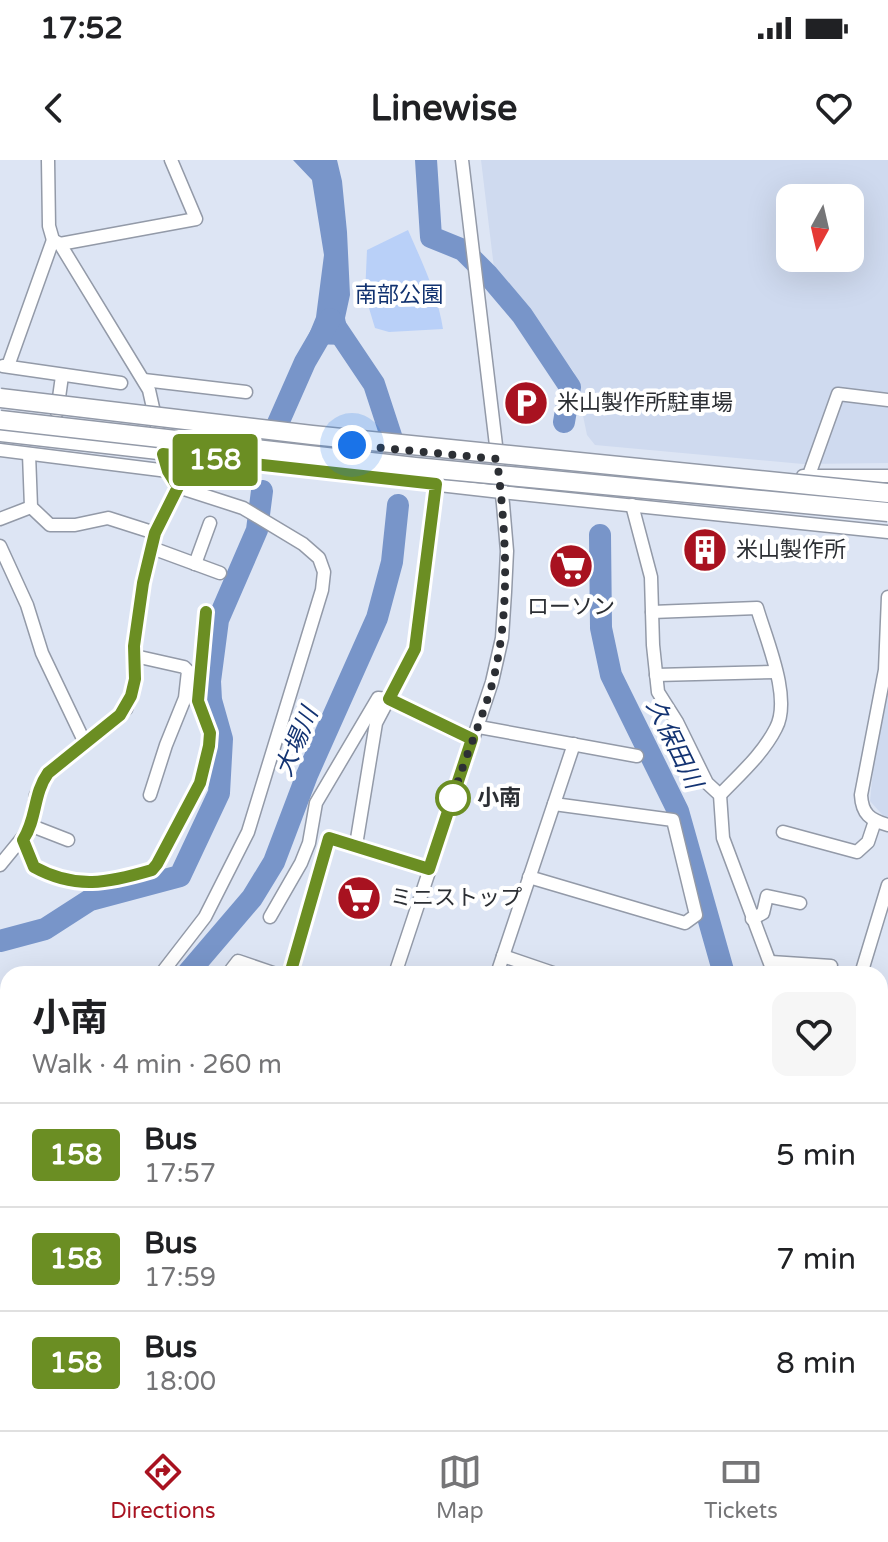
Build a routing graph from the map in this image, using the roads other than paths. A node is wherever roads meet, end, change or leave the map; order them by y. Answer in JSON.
{"nodes":[{"id":1,"x":48,"y":160,"type":"edge"},
{"id":2,"x":171,"y":160,"type":"edge"},
{"id":3,"x":462,"y":160,"type":"edge"},
{"id":4,"x":56,"y":242,"type":"junction"},
{"id":5,"x":4,"y":366,"type":"edge"},
{"id":6,"x":62,"y":376,"type":"junction"},
{"id":7,"x":144,"y":380,"type":"junction"},
{"id":8,"x":121,"y":383,"type":"dead end"},
{"id":9,"x":246,"y":392,"type":"dead end"},
{"id":10,"x":0,"y":398,"type":"edge"},
{"id":11,"x":888,"y":400,"type":"edge"},
{"id":12,"x":0,"y":405,"type":"edge"},
{"id":13,"x":57,"y":413,"type":"junction"},
{"id":14,"x":0,"y":420,"type":"edge"},
{"id":15,"x":157,"y":422,"type":"junction"},
{"id":16,"x":0,"y":435,"type":"edge"},
{"id":17,"x":105,"y":448,"type":"junction"},
{"id":18,"x":0,"y":450,"type":"edge"},
{"id":19,"x":29,"y":454,"type":"junction"},
{"id":20,"x":163,"y":454,"type":"junction"},
{"id":21,"x":497,"y":459,"type":"junction"},
{"id":22,"x":103,"y":464,"type":"junction"},
{"id":23,"x":168,"y":471,"type":"junction"},
{"id":24,"x":809,"y":475,"type":"junction"},
{"id":25,"x":888,"y":476,"type":"edge"},
{"id":26,"x":436,"y":484,"type":"junction"},
{"id":27,"x":761,"y":486,"type":"junction"},
{"id":28,"x":178,"y":487,"type":"junction"},
{"id":29,"x":888,"y":490,"type":"edge"},
{"id":30,"x":501,"y":492,"type":"junction"},
{"id":31,"x":632,"y":505,"type":"junction"},
{"id":32,"x":31,"y":507,"type":"junction"},
{"id":33,"x":888,"y":512,"type":"edge"},
{"id":34,"x":0,"y":519,"type":"edge"},
{"id":35,"x":210,"y":523,"type":"dead end"},
{"id":36,"x":888,"y":532,"type":"edge"},
{"id":37,"x":155,"y":533,"type":"junction"},
{"id":38,"x":0,"y":546,"type":"edge"},
{"id":39,"x":152,"y":548,"type":"junction"},
{"id":40,"x":195,"y":564,"type":"junction"},
{"id":41,"x":13,"y":573,"type":"junction"},
{"id":42,"x":220,"y":573,"type":"dead end"},
{"id":43,"x":0,"y":578,"type":"edge"},
{"id":44,"x":888,"y":597,"type":"edge"},
{"id":45,"x":206,"y":612,"type":"dead end"},
{"id":46,"x":652,"y":612,"type":"junction"},
{"id":47,"x":135,"y":656,"type":"junction"},
{"id":48,"x":776,"y":672,"type":"junction"},
{"id":49,"x":656,"y":675,"type":"junction"},
{"id":50,"x":389,"y":699,"type":"junction"},
{"id":51,"x":479,"y":727,"type":"junction"},
{"id":52,"x":472,"y":739,"type":"junction"},
{"id":53,"x":85,"y":743,"type":"junction"},
{"id":54,"x":574,"y":744,"type":"junction"},
{"id":55,"x":637,"y":756,"type":"dead end"},
{"id":56,"x":150,"y":795,"type":"dead end"},
{"id":57,"x":720,"y":795,"type":"junction"},
{"id":58,"x":554,"y":804,"type":"junction"},
{"id":59,"x":882,"y":823,"type":"edge"},
{"id":60,"x":32,"y":826,"type":"junction"},
{"id":61,"x":783,"y":832,"type":"dead end"},
{"id":62,"x":23,"y":840,"type":"junction"},
{"id":63,"x":68,"y":840,"type":"dead end"},
{"id":64,"x":356,"y":845,"type":"junction"},
{"id":65,"x":0,"y":865,"type":"edge"},
{"id":66,"x":429,"y":869,"type":"junction"},
{"id":67,"x":529,"y":877,"type":"junction"},
{"id":68,"x":888,"y":885,"type":"edge"},
{"id":69,"x":800,"y":903,"type":"dead end"},
{"id":70,"x":270,"y":917,"type":"dead end"},
{"id":71,"x":752,"y":919,"type":"junction"},
{"id":72,"x":503,"y":956,"type":"junction"},
{"id":73,"x":167,"y":966,"type":"edge"},
{"id":74,"x":234,"y":966,"type":"edge"},
{"id":75,"x":253,"y":966,"type":"edge"},
{"id":76,"x":292,"y":966,"type":"edge"},
{"id":77,"x":398,"y":966,"type":"edge"},
{"id":78,"x":500,"y":966,"type":"edge"},
{"id":79,"x":532,"y":966,"type":"edge"},
{"id":80,"x":772,"y":966,"type":"edge"},
{"id":81,"x":863,"y":966,"type":"edge"}],
"edges":[{"from":1,"to":4,"type":"street"},
{"from":2,"to":4,"type":"street"},
{"from":3,"to":21,"type":"street"},
{"from":4,"to":5,"type":"street"},
{"from":4,"to":7,"type":"street"},
{"from":5,"to":6,"type":"street"},
{"from":6,"to":8,"type":"street"},
{"from":6,"to":13,"type":"street"},
{"from":7,"to":9,"type":"street"},
{"from":7,"to":15,"type":"street"},
{"from":10,"to":29,"type":"highway","bridge":true},
{"from":11,"to":24,"type":"street"},
{"from":12,"to":13,"type":"street"},
{"from":13,"to":15,"type":"street"},
{"from":14,"to":33,"type":"highway","bridge":true},
{"from":15,"to":20,"type":"street"},
{"from":15,"to":21,"type":"street"},
{"from":16,"to":17,"type":"street"},
{"from":17,"to":20,"type":"street"},
{"from":17,"to":22,"type":"street"},
{"from":18,"to":19,"type":"street"},
{"from":19,"to":22,"type":"street"},
{"from":19,"to":32,"type":"street"},
{"from":20,"to":23,"type":"street"},
{"from":20,"to":26,"type":"street"},
{"from":21,"to":27,"type":"street"},
{"from":21,"to":30,"type":"street"},
{"from":22,"to":23,"type":"street"},
{"from":23,"to":28,"type":"street"},
{"from":24,"to":25,"type":"street"},
{"from":24,"to":27,"type":"street"},
{"from":26,"to":30,"type":"street"},
{"from":26,"to":50,"type":"street"},
{"from":27,"to":29,"type":"street"},
{"from":28,"to":37,"type":"street"},
{"from":28,"to":73,"type":"street"},
{"from":30,"to":31,"type":"street"},
{"from":30,"to":51,"type":"street"},
{"from":31,"to":36,"type":"street"},
{"from":31,"to":46,"type":"street"},
{"from":32,"to":34,"type":"street"},
{"from":32,"to":37,"type":"street"},
{"from":35,"to":40,"type":"street"},
{"from":37,"to":39,"type":"street"},
{"from":38,"to":41,"type":"street"},
{"from":39,"to":40,"type":"street"},
{"from":39,"to":47,"type":"street"},
{"from":40,"to":42,"type":"street"},
{"from":41,"to":43,"type":"street"},
{"from":41,"to":53,"type":"street"},
{"from":44,"to":59,"type":"street"},
{"from":45,"to":62,"type":"street"},
{"from":46,"to":48,"type":"street"},
{"from":46,"to":49,"type":"street"},
{"from":47,"to":53,"type":"street"},
{"from":47,"to":56,"type":"street"},
{"from":48,"to":49,"type":"street"},
{"from":48,"to":57,"type":"street"},
{"from":49,"to":57,"type":"street"},
{"from":50,"to":52,"type":"street"},
{"from":50,"to":64,"type":"street"},
{"from":50,"to":70,"type":"street"},
{"from":51,"to":52,"type":"street"},
{"from":51,"to":54,"type":"street"},
{"from":52,"to":66,"type":"street"},
{"from":53,"to":60,"type":"street"},
{"from":54,"to":55,"type":"street"},
{"from":54,"to":58,"type":"street"},
{"from":57,"to":71,"type":"street"},
{"from":58,"to":67,"type":"street"},
{"from":58,"to":67,"type":"street"},
{"from":59,"to":61,"type":"street"},
{"from":60,"to":62,"type":"street"},
{"from":60,"to":63,"type":"street"},
{"from":62,"to":65,"type":"street"},
{"from":64,"to":66,"type":"street"},
{"from":64,"to":76,"type":"street"},
{"from":66,"to":77,"type":"street"},
{"from":67,"to":72,"type":"street"},
{"from":68,"to":81,"type":"street"},
{"from":69,"to":71,"type":"street"},
{"from":71,"to":80,"type":"street"},
{"from":72,"to":78,"type":"street"},
{"from":72,"to":79,"type":"street"},
{"from":74,"to":75,"type":"street"}]}
